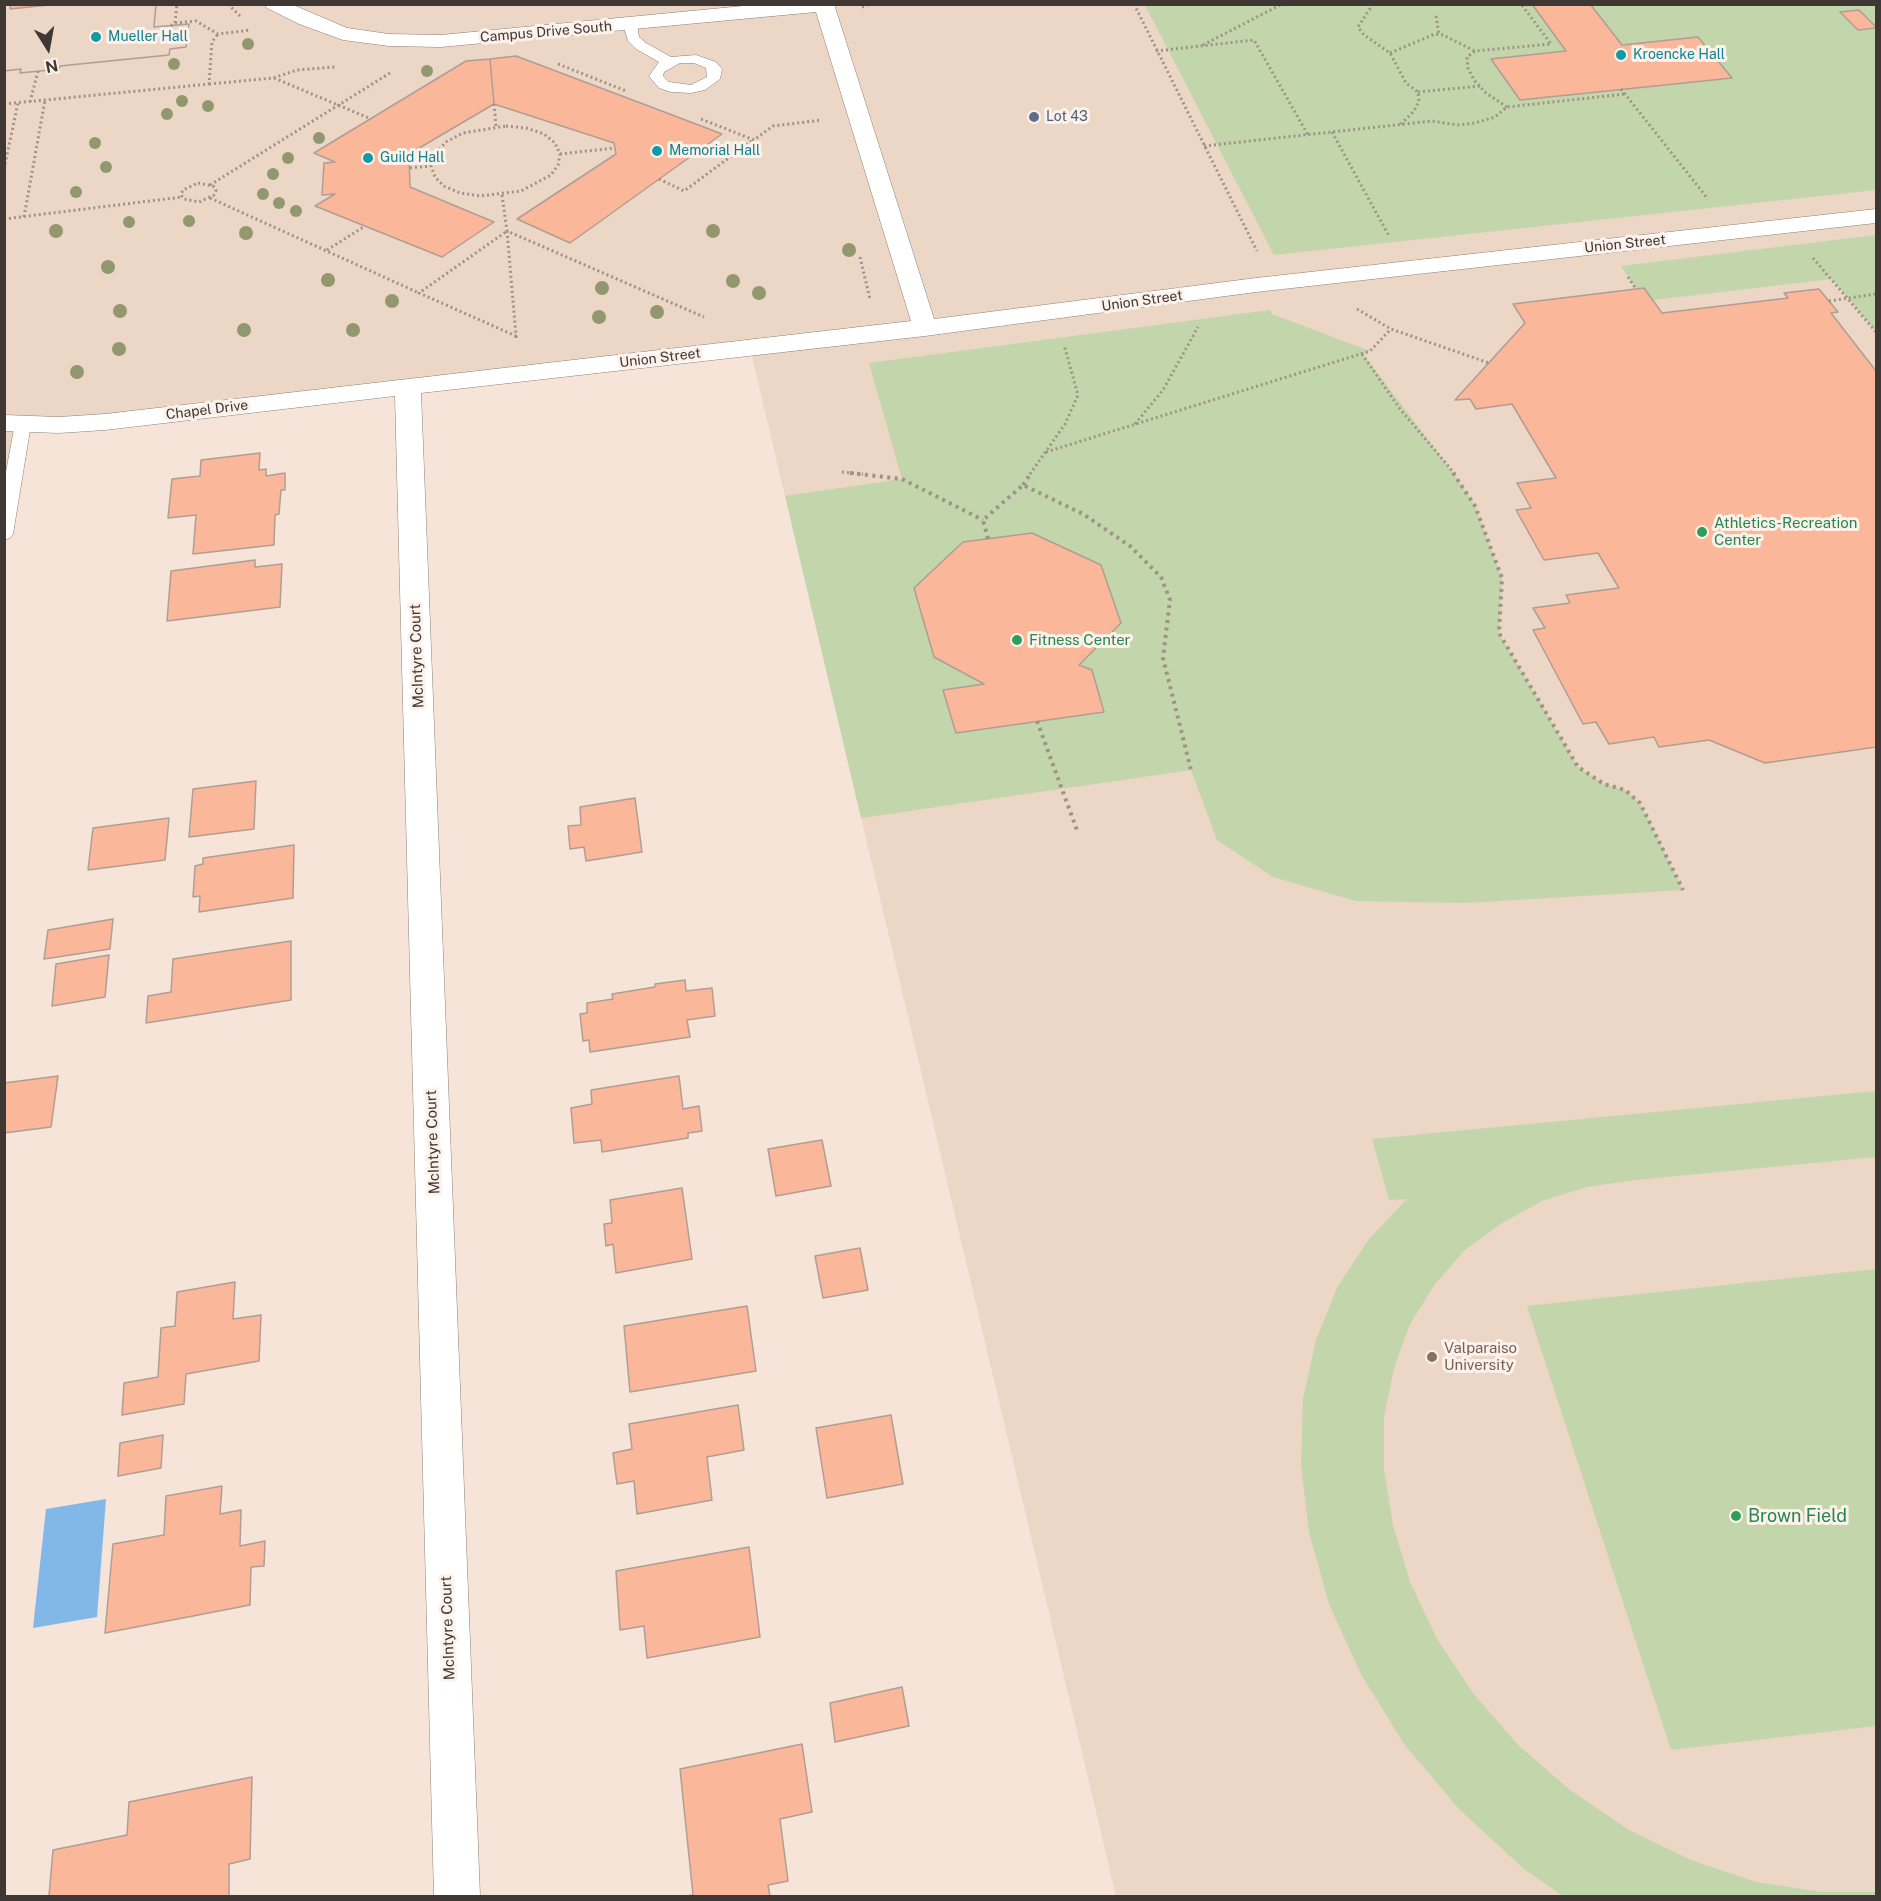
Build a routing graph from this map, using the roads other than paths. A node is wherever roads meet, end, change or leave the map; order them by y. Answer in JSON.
{"nodes":[{"id":1,"x":274,"y":4,"type":"edge"},
{"id":2,"x":824,"y":5,"type":"edge"},
{"id":3,"x":630,"y":24,"type":"junction"},
{"id":4,"x":669,"y":62,"type":"dead end"},
{"id":5,"x":1876,"y":216,"type":"edge"},
{"id":6,"x":925,"y":328,"type":"junction"},
{"id":7,"x":408,"y":388,"type":"junction"},
{"id":8,"x":14,"y":423,"type":"edge"},
{"id":9,"x":4,"y":534,"type":"edge"},
{"id":10,"x":457,"y":1896,"type":"edge"}],
"edges":[{"from":1,"to":3,"type":"street","name":"Campus Drive South"},
{"from":2,"to":3,"type":"street","name":"Campus Drive South"},
{"from":2,"to":6,"type":"street","name":"Campus Drive South"},
{"from":3,"to":4,"type":"lane"},
{"from":5,"to":6,"type":"street","name":"Union Street"},
{"from":6,"to":7,"type":"street","name":"Union Street"},
{"from":7,"to":8,"type":"street","name":"Chapel Drive"},
{"from":7,"to":10,"type":"street","name":"McIntyre Court"},
{"from":8,"to":9,"type":"lane"}]}
